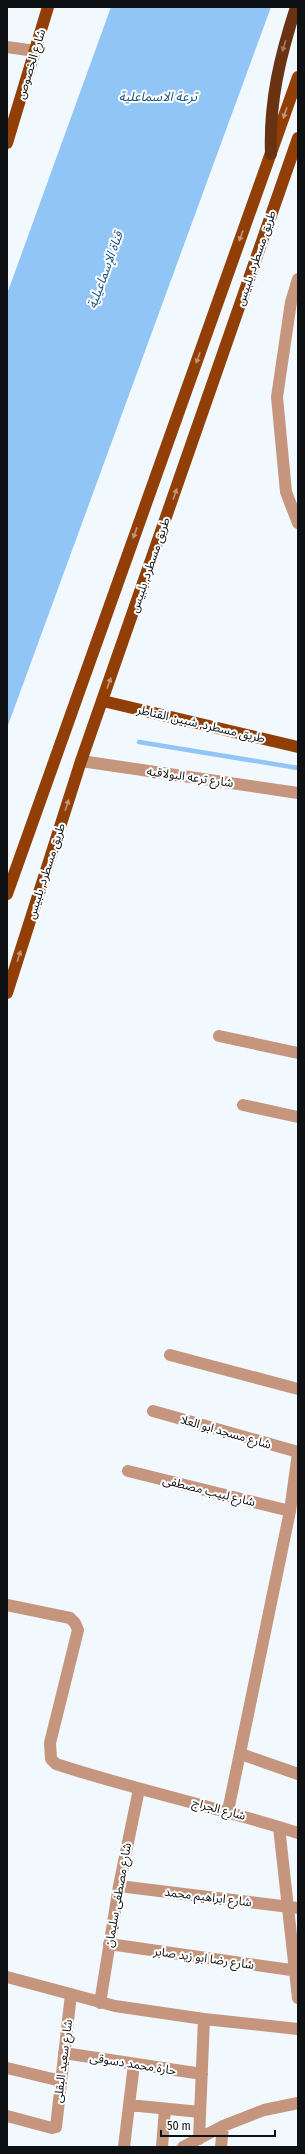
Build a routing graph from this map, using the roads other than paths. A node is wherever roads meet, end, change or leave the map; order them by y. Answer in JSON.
{"nodes":[{"id":1,"x":48,"y":7,"type":"edge"},
{"id":2,"x":296,"y":8,"type":"edge"},
{"id":3,"x":7,"y":46,"type":"edge"},
{"id":4,"x":35,"y":51,"type":"junction"},
{"id":5,"x":298,"y":77,"type":"edge"},
{"id":6,"x":298,"y":138,"type":"edge"},
{"id":7,"x":7,"y":143,"type":"edge"},
{"id":8,"x":271,"y":154,"type":"junction"},
{"id":9,"x":298,"y":279,"type":"edge"},
{"id":10,"x":298,"y":523,"type":"edge"},
{"id":11,"x":103,"y":701,"type":"junction"},
{"id":12,"x":298,"y":747,"type":"edge"},
{"id":13,"x":81,"y":761,"type":"junction"},
{"id":14,"x":298,"y":793,"type":"edge"},
{"id":15,"x":7,"y":894,"type":"edge"},
{"id":16,"x":7,"y":993,"type":"edge"},
{"id":17,"x":219,"y":1036,"type":"dead end"},
{"id":18,"x":298,"y":1053,"type":"edge"},
{"id":19,"x":243,"y":1105,"type":"dead end"},
{"id":20,"x":298,"y":1117,"type":"edge"},
{"id":21,"x":170,"y":1355,"type":"dead end"},
{"id":22,"x":298,"y":1389,"type":"edge"},
{"id":23,"x":153,"y":1411,"type":"dead end"},
{"id":24,"x":298,"y":1452,"type":"edge"},
{"id":25,"x":128,"y":1472,"type":"dead end"},
{"id":26,"x":290,"y":1511,"type":"junction"},
{"id":27,"x":7,"y":1604,"type":"edge"},
{"id":28,"x":241,"y":1754,"type":"junction"},
{"id":29,"x":298,"y":1774,"type":"edge"},
{"id":30,"x":139,"y":1789,"type":"junction"},
{"id":31,"x":228,"y":1811,"type":"junction"},
{"id":32,"x":279,"y":1827,"type":"junction"},
{"id":33,"x":298,"y":1833,"type":"edge"},
{"id":34,"x":119,"y":1886,"type":"junction"},
{"id":35,"x":293,"y":1908,"type":"edge"},
{"id":36,"x":109,"y":1944,"type":"junction"},
{"id":37,"x":296,"y":1971,"type":"edge"},
{"id":38,"x":7,"y":1977,"type":"edge"},
{"id":39,"x":71,"y":1994,"type":"junction"},
{"id":40,"x":298,"y":1998,"type":"edge"},
{"id":41,"x":100,"y":2003,"type":"junction"},
{"id":42,"x":204,"y":2020,"type":"junction"},
{"id":43,"x":298,"y":2029,"type":"edge"},
{"id":44,"x":64,"y":2053,"type":"junction"},
{"id":45,"x":134,"y":2064,"type":"junction"},
{"id":46,"x":7,"y":2068,"type":"edge"},
{"id":47,"x":202,"y":2074,"type":"junction"},
{"id":48,"x":61,"y":2081,"type":"junction"},
{"id":49,"x":298,"y":2103,"type":"edge"},
{"id":50,"x":129,"y":2105,"type":"junction"},
{"id":51,"x":165,"y":2109,"type":"junction"},
{"id":52,"x":200,"y":2112,"type":"junction"},
{"id":53,"x":7,"y":2116,"type":"edge"},
{"id":54,"x":223,"y":2126,"type":"junction"},
{"id":55,"x":199,"y":2139,"type":"junction"},
{"id":56,"x":124,"y":2147,"type":"edge"},
{"id":57,"x":162,"y":2147,"type":"edge"},
{"id":58,"x":183,"y":2147,"type":"edge"},
{"id":59,"x":220,"y":2147,"type":"edge"}],
"edges":[{"from":1,"to":4,"type":"main road","name":"شارع الخصوص"},
{"from":2,"to":8,"type":"highway","one_way":true},
{"from":3,"to":4,"type":"street"},
{"from":4,"to":7,"type":"main road","name":"شارع الخصوص"},
{"from":5,"to":8,"type":"main road","name":"طريق مسطرد, بلبيس","one_way":true},
{"from":11,"to":6,"type":"main road","name":"طريق مسطرد, بلبيس","one_way":true},
{"from":8,"to":15,"type":"main road","name":"طريق مسطرد, بلبيس","one_way":true},
{"from":9,"to":10,"type":"street"},
{"from":11,"to":12,"type":"main road","name":"طريق مسطرد, شبين القناطر"},
{"from":11,"to":13,"type":"main road","name":"طريق مسطرد, بلبيس"},
{"from":13,"to":14,"type":"street","name":"شارع ترعه البولاقيه"},
{"from":16,"to":13,"type":"main road","name":"طريق مسطرد, بلبيس","one_way":true},
{"from":17,"to":18,"type":"street"},
{"from":19,"to":20,"type":"street"},
{"from":21,"to":22,"type":"street"},
{"from":23,"to":24,"type":"street","name":"شارع مسجد ابو العلا"},
{"from":24,"to":26,"type":"street"},
{"from":25,"to":26,"type":"street","name":"شارع لبيب مصطفى"},
{"from":26,"to":28,"type":"street"},
{"from":27,"to":30,"type":"street","name":"شارع الجراج"},
{"from":28,"to":29,"type":"street"},
{"from":28,"to":31,"type":"street"},
{"from":30,"to":31,"type":"street","name":"شارع الجراج"},
{"from":30,"to":34,"type":"street","name":"شارع مصطفى سليمان"},
{"from":31,"to":32,"type":"street","name":"شارع الجراج"},
{"from":32,"to":33,"type":"street","name":"شارع الجراج"},
{"from":32,"to":35,"type":"street"},
{"from":34,"to":35,"type":"street","name":"شارع ابراهيم محمد"},
{"from":34,"to":36,"type":"street","name":"شارع مصطفى سليمان"},
{"from":35,"to":37,"type":"street"},
{"from":36,"to":37,"type":"street","name":"شارع رضا ابو زيد صابر"},
{"from":36,"to":41,"type":"street","name":"شارع مصطفى سليمان"},
{"from":37,"to":40,"type":"street"},
{"from":38,"to":39,"type":"street"},
{"from":39,"to":41,"type":"street"},
{"from":39,"to":44,"type":"street","name":"شارع سعيد البقلى"},
{"from":41,"to":42,"type":"street"},
{"from":42,"to":43,"type":"street"},
{"from":42,"to":47,"type":"street"},
{"from":44,"to":45,"type":"street","name":"حارة محمد دسوقى"},
{"from":44,"to":48,"type":"street","name":"شارع سعيد البقلى"},
{"from":45,"to":47,"type":"street","name":"حارة محمد دسوقى"},
{"from":45,"to":50,"type":"street"},
{"from":46,"to":48,"type":"street"},
{"from":47,"to":52,"type":"street"},
{"from":48,"to":53,"type":"street","name":"شارع سعيد البقلى"},
{"from":49,"to":54,"type":"street"},
{"from":50,"to":51,"type":"street"},
{"from":50,"to":56,"type":"street"},
{"from":51,"to":52,"type":"street"},
{"from":51,"to":57,"type":"street"},
{"from":52,"to":55,"type":"street"},
{"from":54,"to":55,"type":"street"},
{"from":54,"to":59,"type":"street"},
{"from":55,"to":58,"type":"street"}]}
